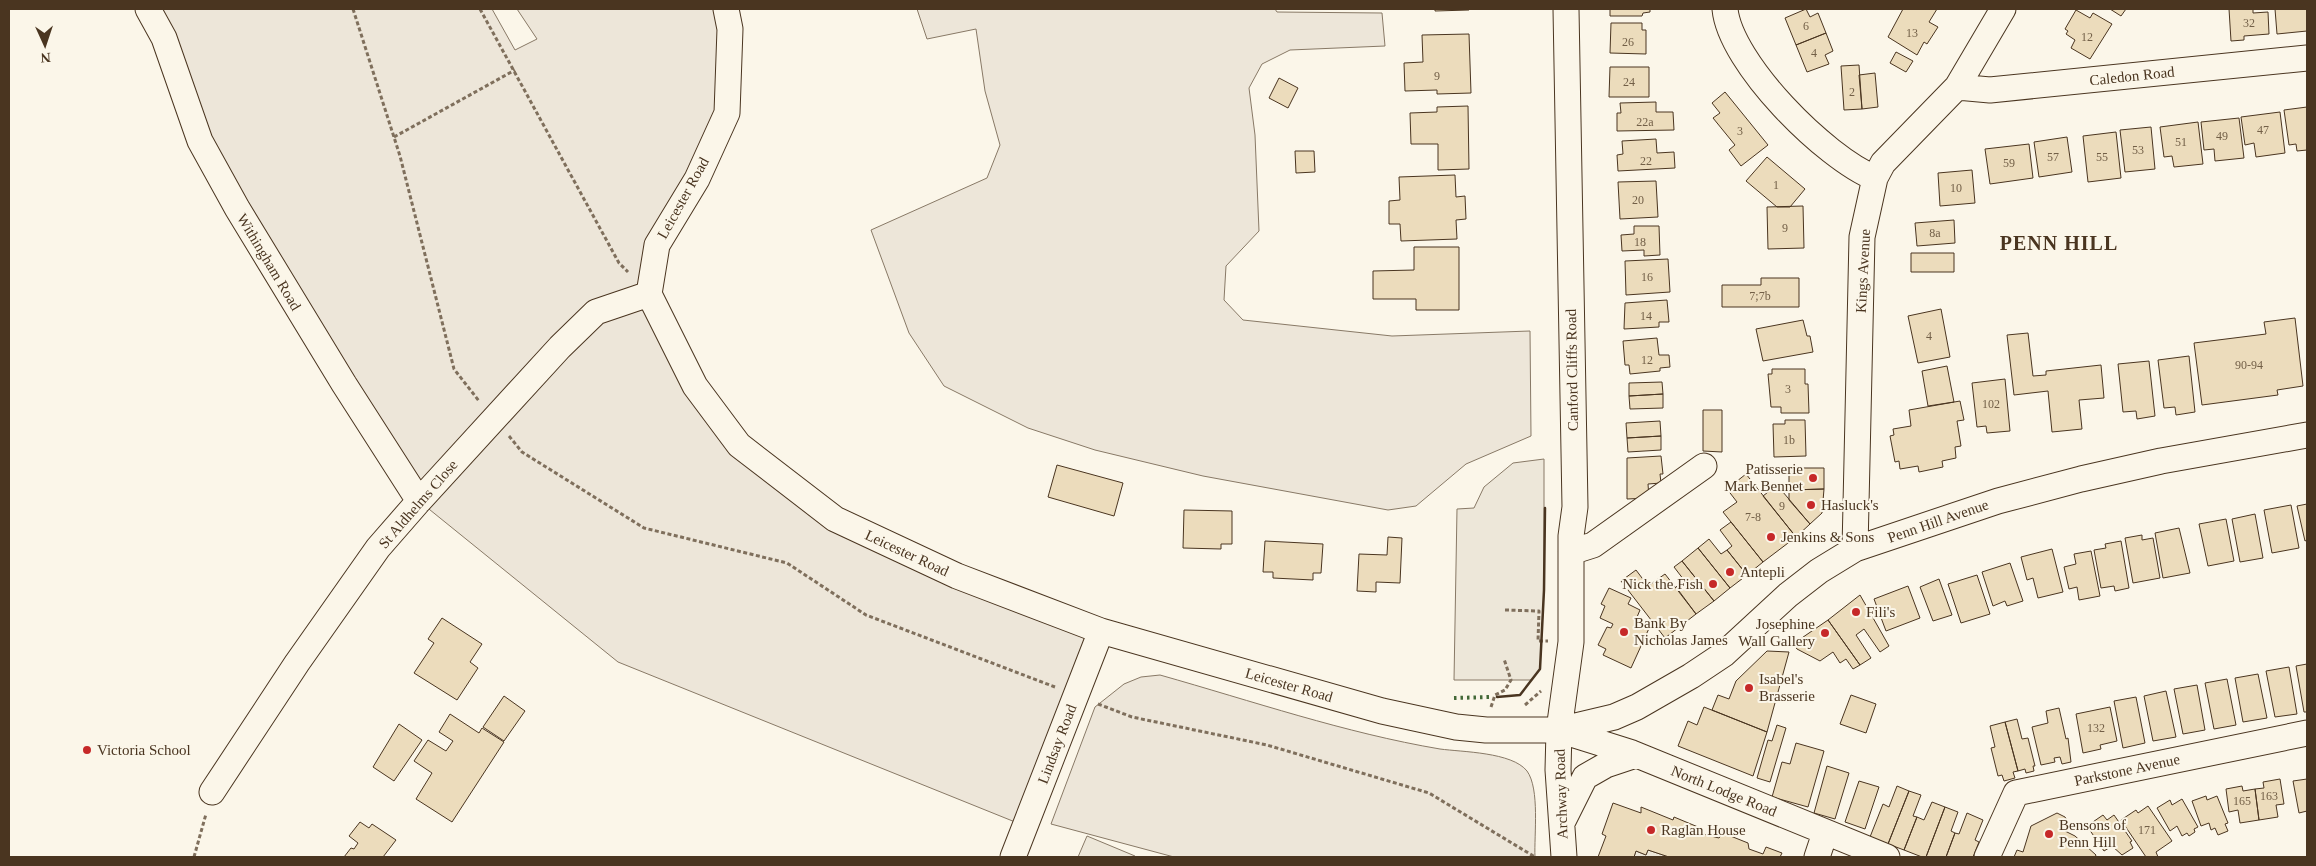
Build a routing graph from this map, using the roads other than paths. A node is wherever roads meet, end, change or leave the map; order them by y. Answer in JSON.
{"nodes":[{"id":1,"x":148,"y":9,"type":"edge"},
{"id":2,"x":726,"y":9,"type":"edge"},
{"id":3,"x":1566,"y":9,"type":"edge"},
{"id":4,"x":1725,"y":9,"type":"edge"},
{"id":5,"x":2003,"y":9,"type":"edge"},
{"id":6,"x":2307,"y":58,"type":"edge"},
{"id":7,"x":1957,"y":87,"type":"junction"},
{"id":8,"x":1875,"y":178,"type":"junction"},
{"id":9,"x":649,"y":294,"type":"junction"},
{"id":10,"x":2307,"y":435,"type":"edge"},
{"id":11,"x":1704,"y":466,"type":"dead end"},
{"id":12,"x":419,"y":501,"type":"junction"},
{"id":13,"x":1855,"y":549,"type":"junction"},
{"id":14,"x":1571,"y":552,"type":"junction"},
{"id":15,"x":1101,"y":631,"type":"junction"},
{"id":16,"x":1559,"y":730,"type":"junction"},
{"id":17,"x":2307,"y":733,"type":"edge"},
{"id":18,"x":1636,"y":755,"type":"junction"},
{"id":19,"x":212,"y":792,"type":"road end"},
{"id":20,"x":1563,"y":823,"type":"junction"},
{"id":21,"x":1825,"y":833,"type":"junction"},
{"id":22,"x":1013,"y":857,"type":"edge"},
{"id":23,"x":1564,"y":857,"type":"edge"},
{"id":24,"x":1817,"y":857,"type":"edge"},
{"id":25,"x":1887,"y":857,"type":"edge"},
{"id":26,"x":1987,"y":857,"type":"edge"}],
"edges":[{"from":1,"to":12,"type":"street","name":"Withingham Road"},
{"from":2,"to":9,"type":"street","name":"Leicester Road"},
{"from":3,"to":14,"type":"street","name":"Canford Cliffs Road"},
{"from":4,"to":8,"type":"street"},
{"from":5,"to":7,"type":"street","name":"Kings Avenue"},
{"from":6,"to":7,"type":"street","name":"Caledon Road"},
{"from":7,"to":8,"type":"street","name":"Kings Avenue"},
{"from":8,"to":13,"type":"street","name":"Kings Avenue"},
{"from":9,"to":12,"type":"street","name":"St Aldhelms Close"},
{"from":9,"to":15,"type":"street","name":"Leicester Road"},
{"from":10,"to":13,"type":"street","name":"Penn Hill Avenue"},
{"from":11,"to":14,"type":"street"},
{"from":12,"to":19,"type":"street","name":"St Aldhelms Close"},
{"from":13,"to":16,"type":"street","name":"Penn Hill Avenue"},
{"from":14,"to":16,"type":"street","name":"Canford Cliffs Road"},
{"from":15,"to":16,"type":"street","name":"Leicester Road"},
{"from":15,"to":22,"type":"street","name":"Lindsay Road"},
{"from":16,"to":18,"type":"street","name":"North Lodge Road"},
{"from":16,"to":20,"type":"street","name":"Archway Road"},
{"from":17,"to":26,"type":"street","name":"Parkstone Avenue"},
{"from":18,"to":20,"type":"street"},
{"from":18,"to":21,"type":"street","name":"North Lodge Road"},
{"from":20,"to":23,"type":"street","name":"Archway Road"},
{"from":21,"to":24,"type":"street"},
{"from":21,"to":25,"type":"street","name":"North Lodge Road"}]}
